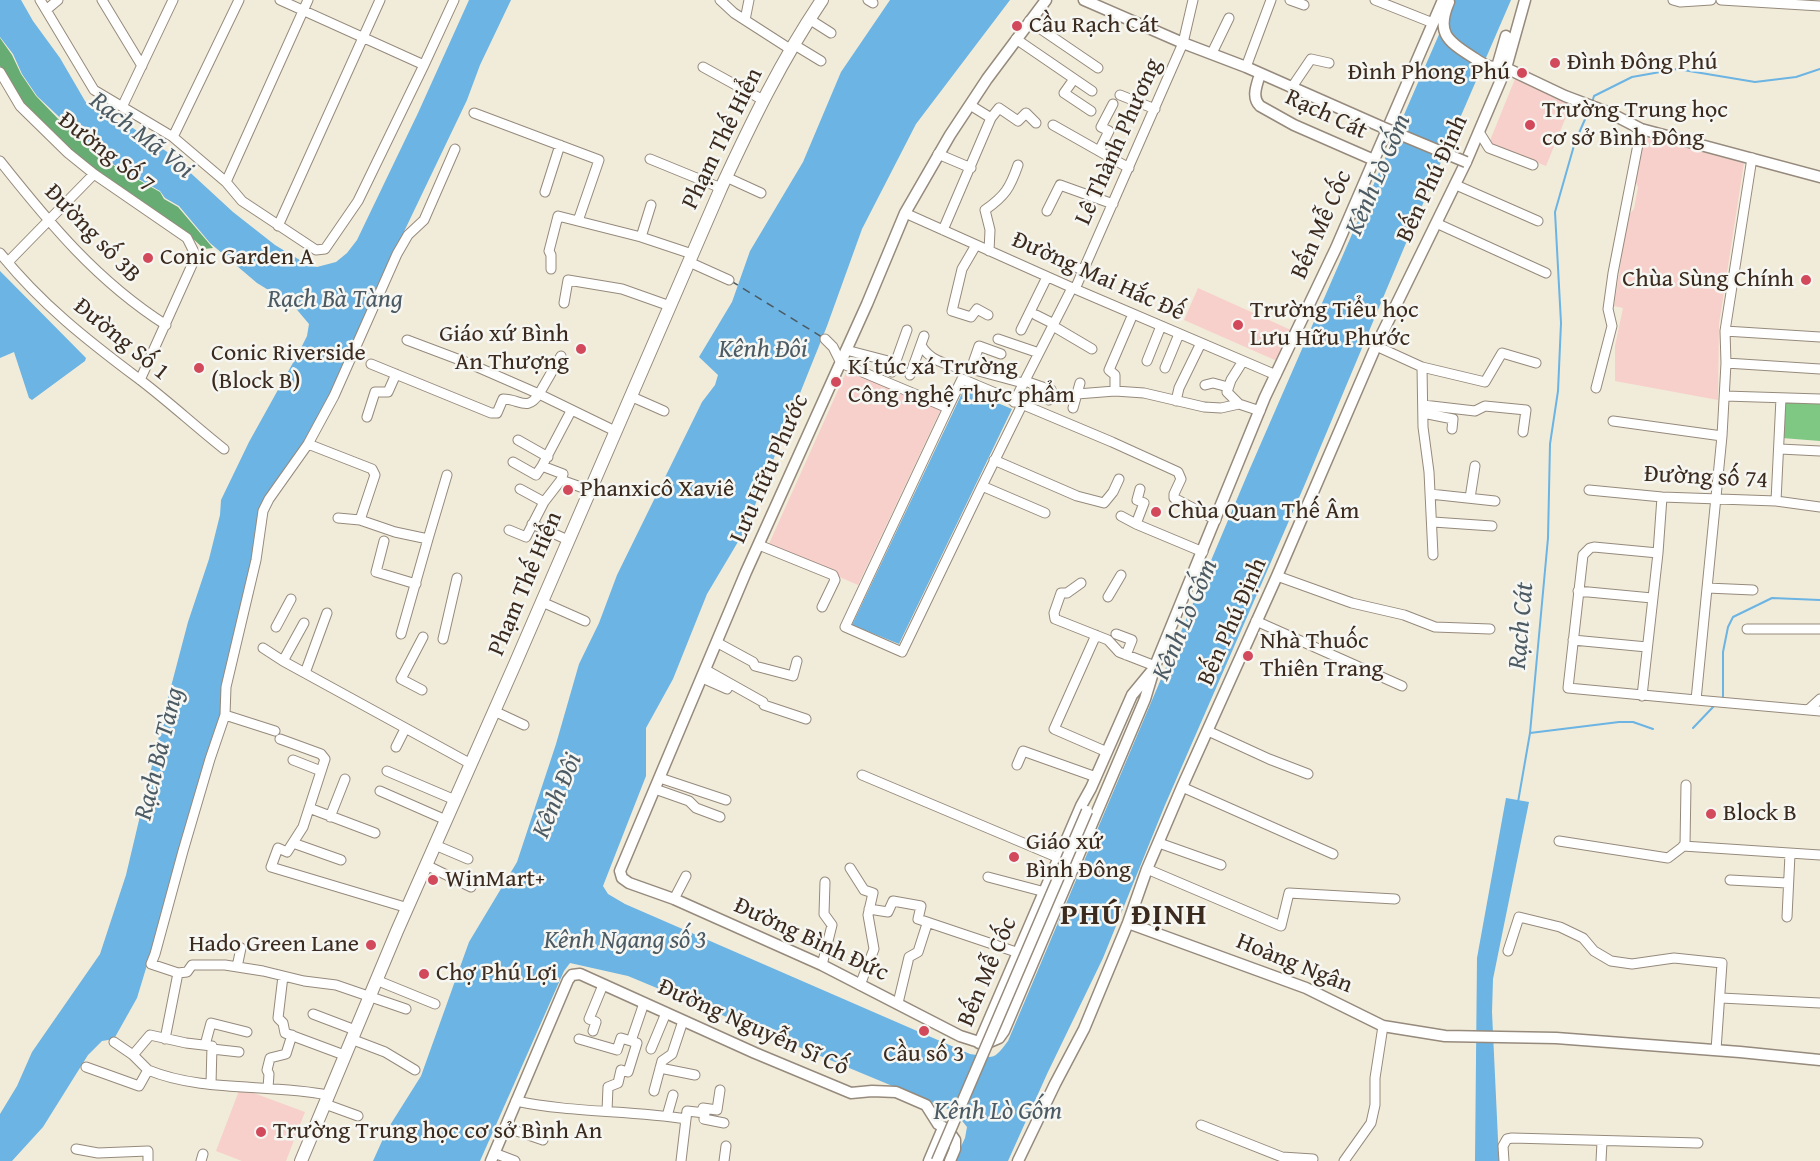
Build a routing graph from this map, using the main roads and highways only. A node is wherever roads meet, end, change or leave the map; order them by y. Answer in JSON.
{"nodes":[{"id":1,"x":822,"y":0,"type":"edge"},
{"id":2,"x":301,"y":1161,"type":"edge"}],
"edges":[{"from":1,"to":2,"type":"main road","name":"Phạm Thế Hiển"}]}
